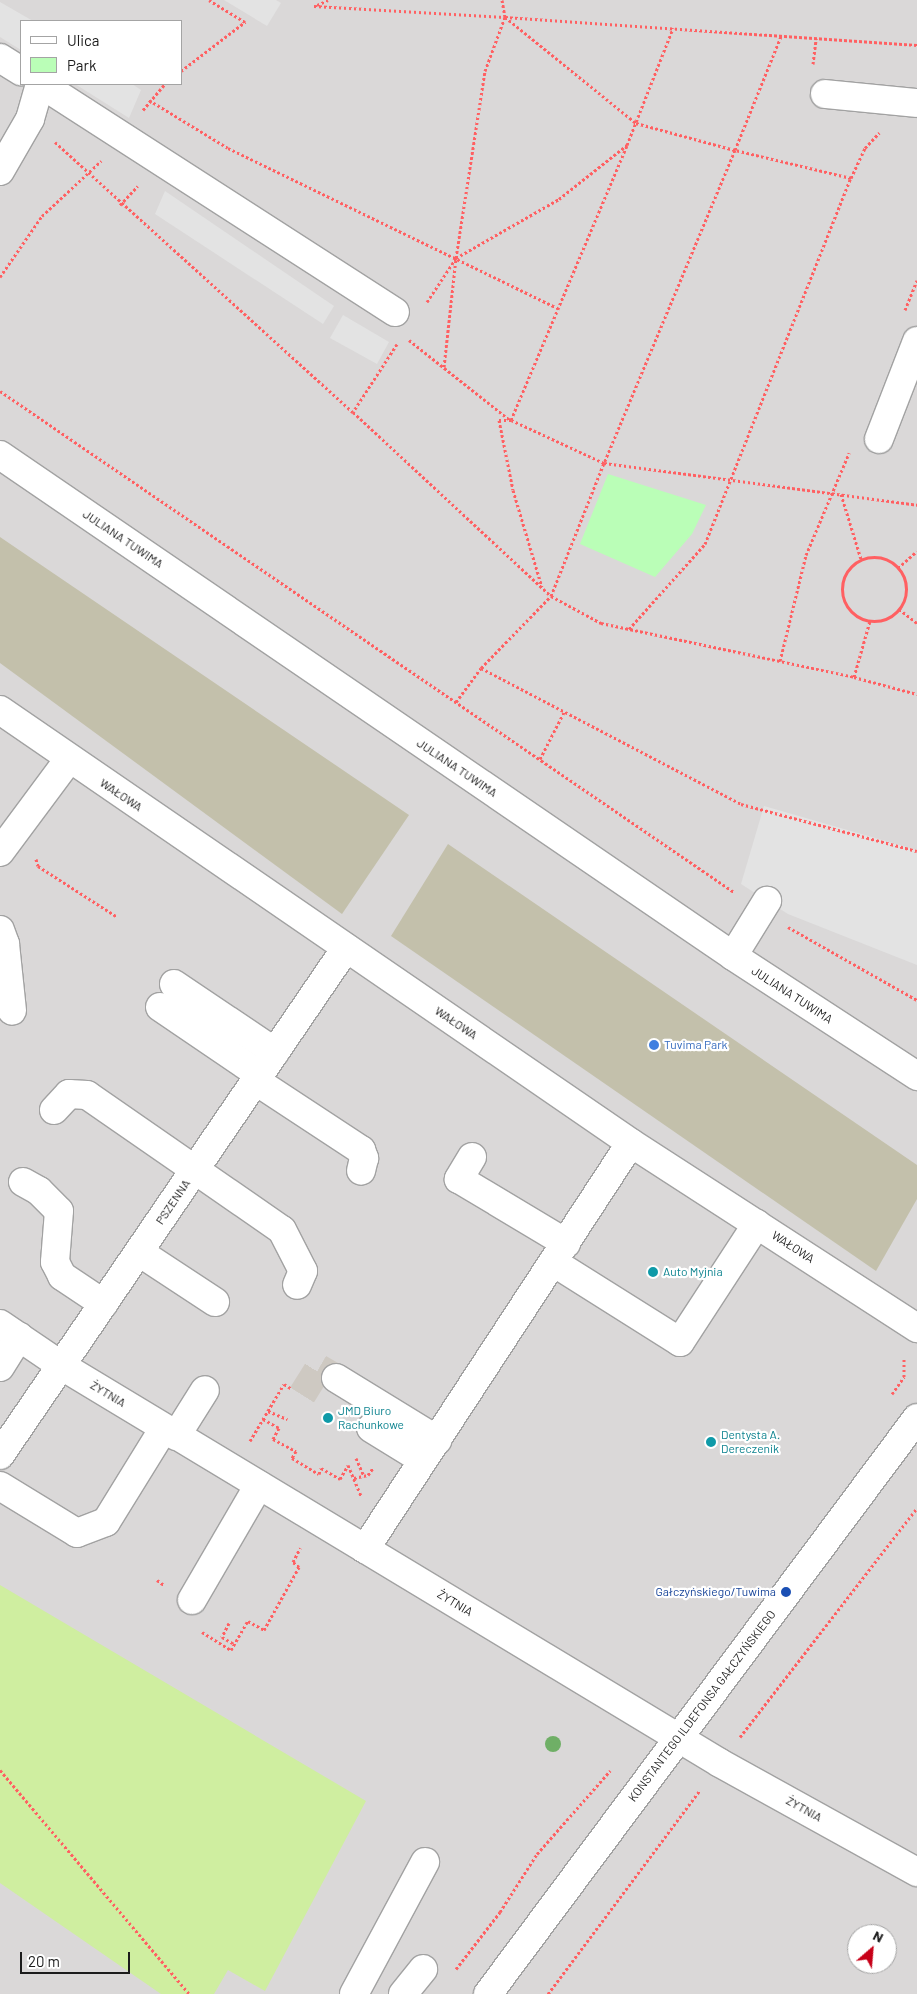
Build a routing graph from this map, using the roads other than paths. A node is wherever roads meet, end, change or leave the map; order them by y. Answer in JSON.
{"nodes":[{"id":1,"x":0,"y":58,"type":"edge"},
{"id":2,"x":20,"y":70,"type":"edge"},
{"id":3,"x":40,"y":85,"type":"edge"},
{"id":4,"x":42,"y":85,"type":"edge"},
{"id":5,"x":825,"y":94,"type":"dead end"},
{"id":6,"x":917,"y":103,"type":"edge"},
{"id":7,"x":0,"y":171,"type":"edge"},
{"id":8,"x":394,"y":312,"type":"dead end"},
{"id":9,"x":917,"y":341,"type":"edge"},
{"id":10,"x":879,"y":439,"type":"dead end"},
{"id":11,"x":0,"y":455,"type":"edge"},
{"id":12,"x":0,"y":710,"type":"edge"},
{"id":13,"x":69,"y":759,"type":"junction"},
{"id":14,"x":0,"y":852,"type":"edge"},
{"id":15,"x":764,"y":906,"type":"road end"},
{"id":16,"x":0,"y":930,"type":"edge"},
{"id":17,"x":346,"y":948,"type":"junction"},
{"id":18,"x":733,"y":956,"type":"junction"},
{"id":19,"x":174,"y":984,"type":"dead end"},
{"id":20,"x":160,"y":1007,"type":"dead end"},
{"id":21,"x":12,"y":1010,"type":"dead end"},
{"id":22,"x":275,"y":1052,"type":"junction"},
{"id":23,"x":917,"y":1076,"type":"edge"},
{"id":24,"x":258,"y":1078,"type":"junction"},
{"id":25,"x":54,"y":1110,"type":"dead end"},
{"id":26,"x":631,"y":1143,"type":"junction"},
{"id":27,"x":472,"y":1157,"type":"dead end"},
{"id":28,"x":196,"y":1169,"type":"junction"},
{"id":29,"x":361,"y":1171,"type":"dead end"},
{"id":30,"x":23,"y":1182,"type":"dead end"},
{"id":31,"x":757,"y":1224,"type":"junction"},
{"id":32,"x":139,"y":1252,"type":"junction"},
{"id":33,"x":560,"y":1253,"type":"junction"},
{"id":34,"x":297,"y":1285,"type":"dead end"},
{"id":35,"x":216,"y":1302,"type":"dead end"},
{"id":36,"x":104,"y":1304,"type":"junction"},
{"id":37,"x":908,"y":1322,"type":"edge"},
{"id":38,"x":10,"y":1330,"type":"edge"},
{"id":39,"x":62,"y":1366,"type":"junction"},
{"id":40,"x":0,"y":1367,"type":"edge"},
{"id":41,"x":336,"y":1378,"type":"tunnel mouth"},
{"id":42,"x":205,"y":1390,"type":"dead end"},
{"id":43,"x":917,"y":1418,"type":"edge"},
{"id":44,"x":371,"y":1428,"type":"dead end"},
{"id":45,"x":170,"y":1432,"type":"junction"},
{"id":46,"x":430,"y":1450,"type":"junction"},
{"id":47,"x":0,"y":1455,"type":"edge"},
{"id":48,"x":0,"y":1486,"type":"edge"},
{"id":49,"x":259,"y":1486,"type":"junction"},
{"id":50,"x":370,"y":1541,"type":"junction"},
{"id":51,"x":192,"y":1600,"type":"road end"},
{"id":52,"x":679,"y":1738,"type":"junction"},
{"id":53,"x":425,"y":1862,"type":"dead end"},
{"id":54,"x":917,"y":1872,"type":"edge"},
{"id":55,"x":423,"y":1969,"type":"dead end"},
{"id":56,"x":354,"y":1994,"type":"edge"},
{"id":57,"x":403,"y":1994,"type":"edge"},
{"id":58,"x":488,"y":1994,"type":"edge"}],
"edges":[{"from":1,"to":2,"type":"street"},
{"from":3,"to":7,"type":"street"},
{"from":4,"to":8,"type":"street"},
{"from":5,"to":6,"type":"street"},
{"from":9,"to":10,"type":"street"},
{"from":11,"to":18,"type":"street","name":"JULIANA TUWIMA"},
{"from":12,"to":13,"type":"street","name":"WAŁOWA"},
{"from":13,"to":14,"type":"street"},
{"from":13,"to":17,"type":"street","name":"WAŁOWA"},
{"from":15,"to":18,"type":"street"},
{"from":16,"to":21,"type":"street"},
{"from":17,"to":22,"type":"street","name":"PSZENNA"},
{"from":17,"to":26,"type":"street","name":"WAŁOWA"},
{"from":18,"to":23,"type":"street","name":"JULIANA TUWIMA"},
{"from":19,"to":22,"type":"street"},
{"from":20,"to":24,"type":"street"},
{"from":22,"to":24,"type":"street","name":"PSZENNA"},
{"from":24,"to":28,"type":"street","name":"PSZENNA"},
{"from":24,"to":29,"type":"street"},
{"from":25,"to":28,"type":"street"},
{"from":26,"to":31,"type":"street","name":"WAŁOWA"},
{"from":26,"to":33,"type":"street"},
{"from":27,"to":33,"type":"street"},
{"from":28,"to":32,"type":"street","name":"PSZENNA"},
{"from":28,"to":34,"type":"street"},
{"from":30,"to":36,"type":"street"},
{"from":31,"to":33,"type":"street"},
{"from":31,"to":37,"type":"street","name":"WAŁOWA"},
{"from":32,"to":35,"type":"street"},
{"from":32,"to":36,"type":"street","name":"PSZENNA"},
{"from":33,"to":46,"type":"street"},
{"from":36,"to":39,"type":"street","name":"PSZENNA"},
{"from":38,"to":39,"type":"street","name":"ŻYTNIA"},
{"from":38,"to":40,"type":"street"},
{"from":39,"to":45,"type":"street","name":"ŻYTNIA"},
{"from":39,"to":47,"type":"street","name":"PSZENNA"},
{"from":41,"to":46,"type":"street"},
{"from":42,"to":45,"type":"street"},
{"from":43,"to":52,"type":"street","name":"KONSTANTEGO ILDEFONSA GAŁCZYŃSKIEGO"},
{"from":44,"to":46,"type":"street"},
{"from":45,"to":48,"type":"street"},
{"from":45,"to":49,"type":"street","name":"ŻYTNIA"},
{"from":46,"to":50,"type":"street"},
{"from":49,"to":50,"type":"street","name":"ŻYTNIA"},
{"from":49,"to":51,"type":"street"},
{"from":50,"to":52,"type":"street","name":"ŻYTNIA"},
{"from":52,"to":54,"type":"street","name":"ŻYTNIA"},
{"from":52,"to":58,"type":"street","name":"KONSTANTEGO ILDEFONSA GAŁCZYŃSKIEGO"},
{"from":53,"to":56,"type":"street"},
{"from":55,"to":57,"type":"street"}]}
